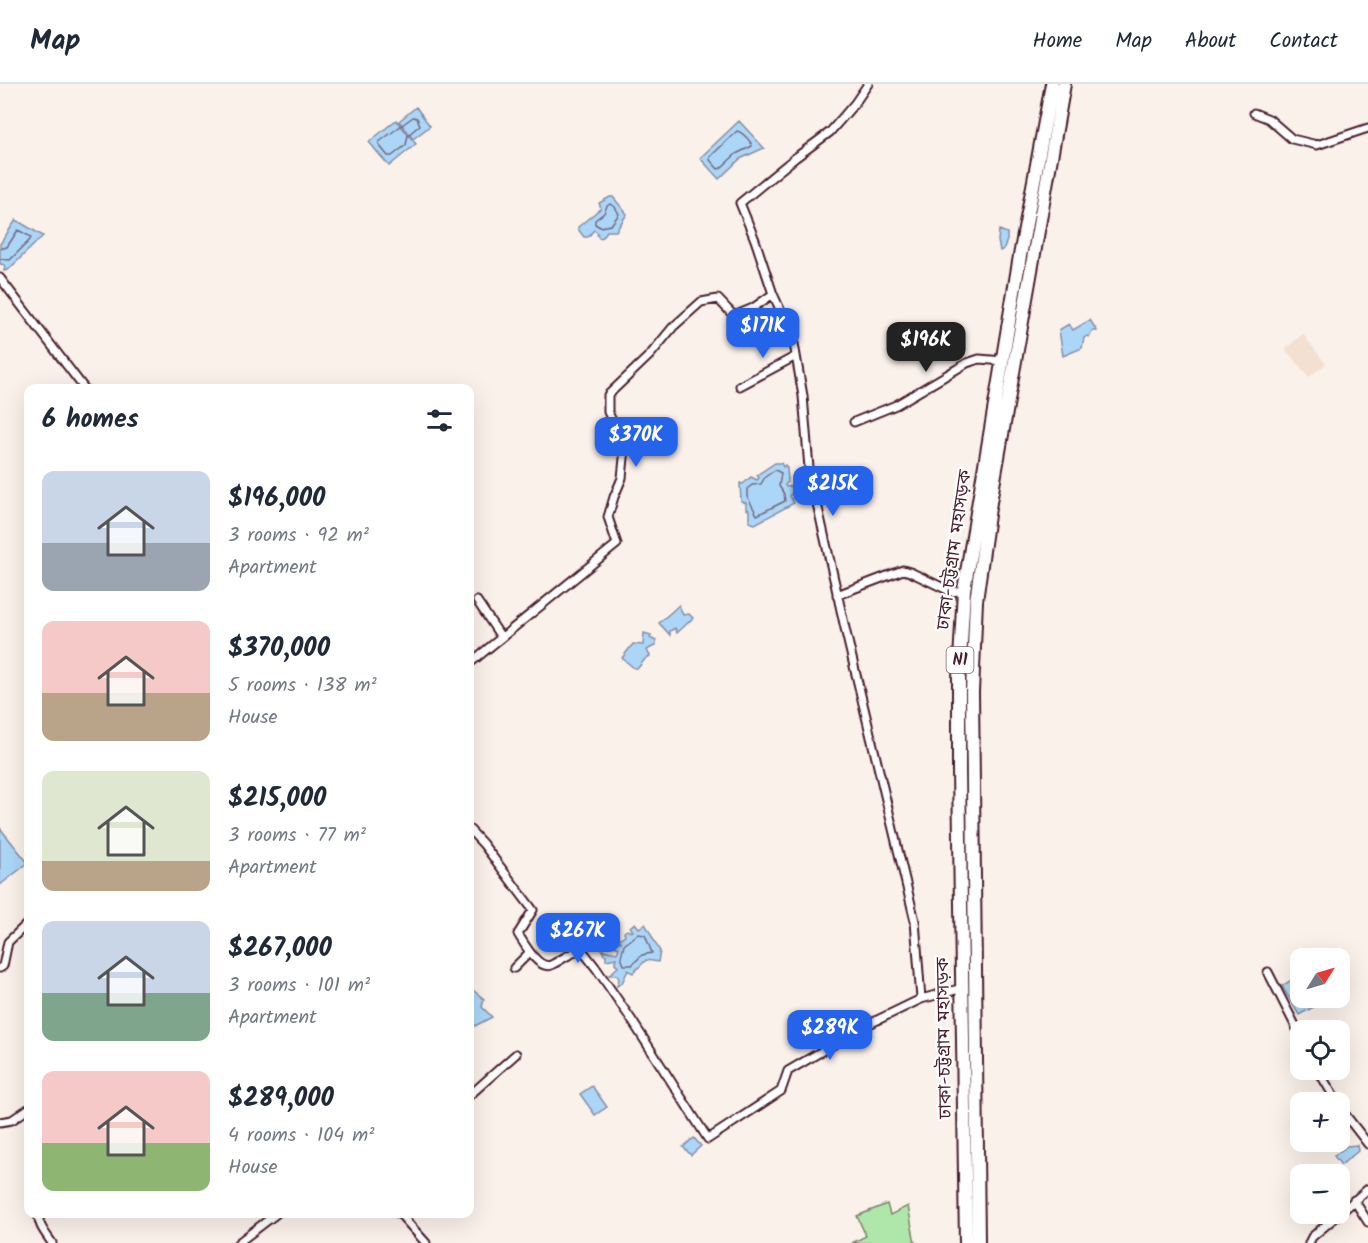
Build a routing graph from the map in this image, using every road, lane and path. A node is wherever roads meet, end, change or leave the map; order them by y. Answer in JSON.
{"nodes":[{"id":1,"x":868,"y":84,"type":"edge"},
{"id":2,"x":1052,"y":84,"type":"edge"},
{"id":3,"x":1064,"y":84,"type":"edge"},
{"id":4,"x":1254,"y":113,"type":"dead end"},
{"id":5,"x":1368,"y":128,"type":"edge"},
{"id":6,"x":0,"y":278,"type":"edge"},
{"id":7,"x":773,"y":294,"type":"junction"},
{"id":8,"x":796,"y":356,"type":"junction"},
{"id":9,"x":1004,"y":361,"type":"junction"},
{"id":10,"x":81,"y":384,"type":"edge"},
{"id":11,"x":740,"y":386,"type":"dead end"},
{"id":12,"x":854,"y":422,"type":"dead end"},
{"id":13,"x":964,"y":590,"type":"junction"},
{"id":14,"x":837,"y":595,"type":"junction"},
{"id":15,"x":477,"y":601,"type":"dead end"},
{"id":16,"x":501,"y":637,"type":"junction"},
{"id":17,"x":474,"y":660,"type":"edge"},
{"id":18,"x":474,"y":834,"type":"edge"},
{"id":19,"x":24,"y":927,"type":"edge"},
{"id":20,"x":529,"y":953,"type":"junction"},
{"id":21,"x":514,"y":968,"type":"dead end"},
{"id":22,"x":0,"y":969,"type":"edge"},
{"id":23,"x":1268,"y":972,"type":"dead end"},
{"id":24,"x":963,"y":988,"type":"junction"},
{"id":25,"x":921,"y":999,"type":"junction"},
{"id":26,"x":1292,"y":1020,"type":"edge"},
{"id":27,"x":516,"y":1054,"type":"dead end"},
{"id":28,"x":474,"y":1091,"type":"edge"},
{"id":29,"x":24,"y":1112,"type":"edge"},
{"id":30,"x":1350,"y":1121,"type":"edge"},
{"id":31,"x":0,"y":1122,"type":"edge"},
{"id":32,"x":1368,"y":1144,"type":"edge"},
{"id":33,"x":1368,"y":1189,"type":"edge"},
{"id":34,"x":1354,"y":1200,"type":"junction"},
{"id":35,"x":1350,"y":1203,"type":"edge"},
{"id":36,"x":38,"y":1218,"type":"edge"},
{"id":37,"x":271,"y":1218,"type":"edge"},
{"id":38,"x":404,"y":1218,"type":"edge"},
{"id":39,"x":1368,"y":1222,"type":"edge"},
{"id":40,"x":1327,"y":1224,"type":"edge"},
{"id":41,"x":52,"y":1243,"type":"edge"},
{"id":42,"x":238,"y":1243,"type":"edge"},
{"id":43,"x":426,"y":1243,"type":"edge"},
{"id":44,"x":966,"y":1243,"type":"edge"},
{"id":45,"x":978,"y":1243,"type":"edge"},
{"id":46,"x":1309,"y":1243,"type":"edge"}],
"edges":[{"from":1,"to":7,"type":"street"},
{"from":2,"to":9,"type":"highway","name":"ঢাকা-চট্টগ্রাম মহাসড়ক","number":"N1"},
{"from":3,"to":45,"type":"highway","name":"ঢাকা-চট্টগ্রাম মহাসড়ক","number":"N1"},
{"from":4,"to":5,"type":"street"},
{"from":6,"to":10,"type":"street"},
{"from":7,"to":8,"type":"street"},
{"from":7,"to":16,"type":"street"},
{"from":8,"to":11,"type":"street"},
{"from":8,"to":14,"type":"street"},
{"from":9,"to":12,"type":"street"},
{"from":9,"to":13,"type":"highway","name":"ঢাকা-চট্টগ্রাম মহাসড়ক","number":"N1"},
{"from":13,"to":14,"type":"street"},
{"from":13,"to":24,"type":"highway","name":"ঢাকা-চট্টগ্রাম মহাসড়ক","number":"N1"},
{"from":14,"to":25,"type":"street"},
{"from":15,"to":16,"type":"street"},
{"from":16,"to":17,"type":"street"},
{"from":18,"to":20,"type":"street"},
{"from":19,"to":22,"type":"street"},
{"from":20,"to":21,"type":"street"},
{"from":20,"to":25,"type":"street"},
{"from":23,"to":26,"type":"street"},
{"from":24,"to":25,"type":"street"},
{"from":24,"to":44,"type":"highway","name":"ঢাকা-চট্টগ্রাম মহাসড়ক","number":"N1"},
{"from":27,"to":28,"type":"street"},
{"from":29,"to":31,"type":"street"},
{"from":30,"to":32,"type":"street"},
{"from":33,"to":34,"type":"street"},
{"from":34,"to":35,"type":"street"},
{"from":34,"to":39,"type":"street"},
{"from":36,"to":41,"type":"street"},
{"from":37,"to":42,"type":"street"},
{"from":38,"to":43,"type":"street"},
{"from":40,"to":46,"type":"street"}]}
